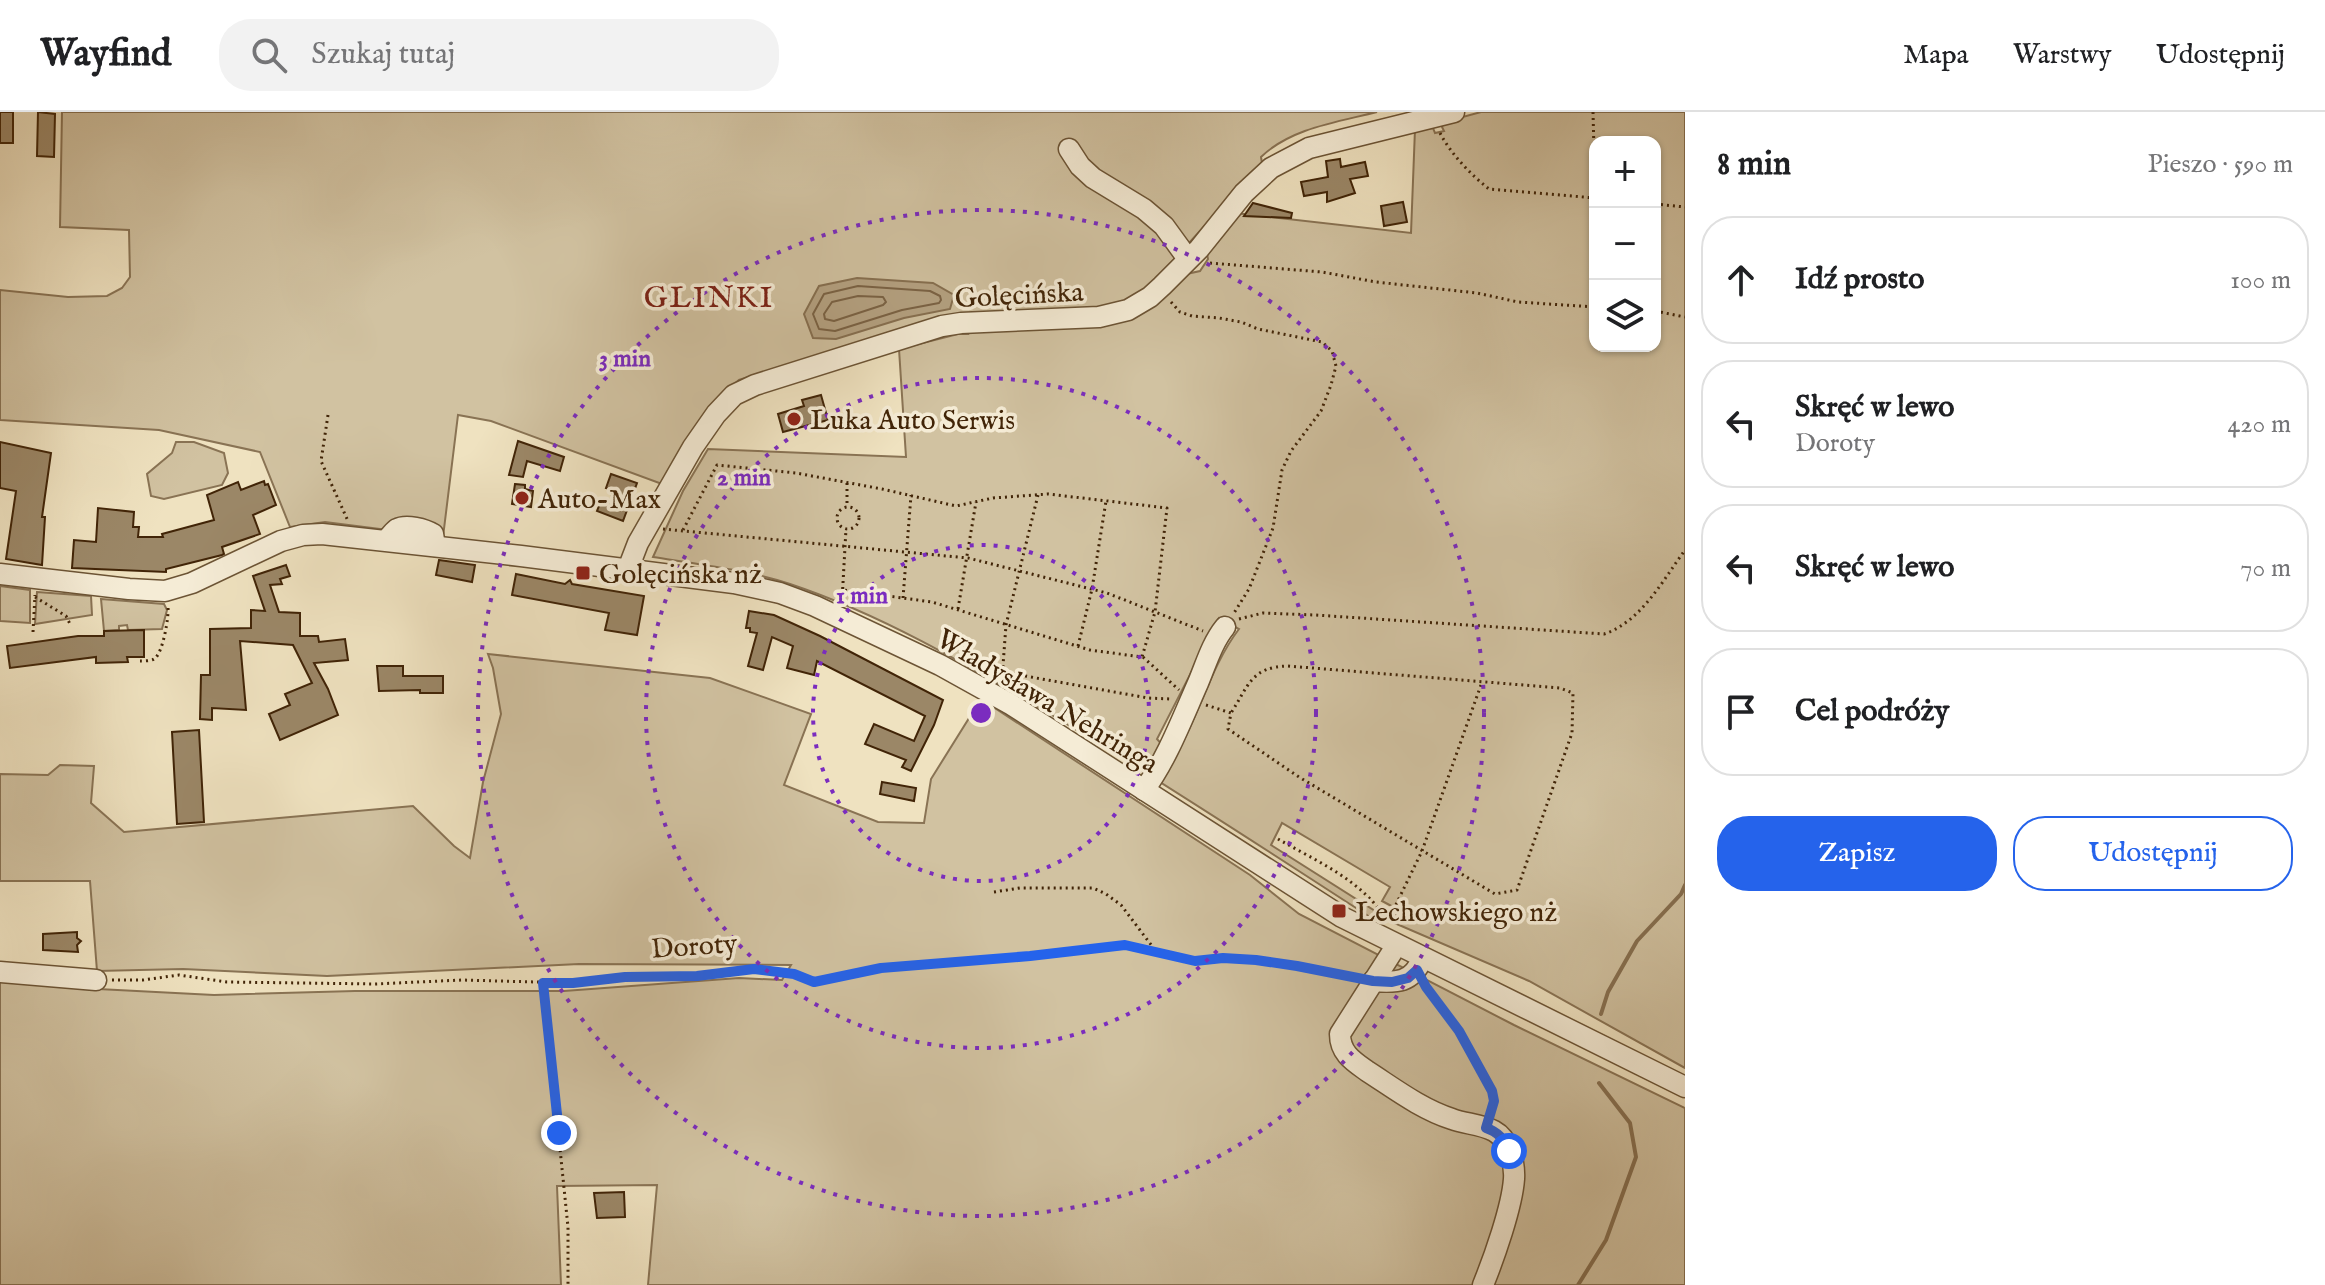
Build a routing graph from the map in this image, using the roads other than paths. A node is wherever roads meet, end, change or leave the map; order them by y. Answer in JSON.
{"nodes":[{"id":1,"x":1444,"y":115,"type":"edge"},
{"id":2,"x":1069,"y":149,"type":"dead end"},
{"id":3,"x":1188,"y":259,"type":"junction"},
{"id":4,"x":628,"y":569,"type":"junction"},
{"id":5,"x":0,"y":574,"type":"edge"},
{"id":6,"x":1221,"y":632,"type":"road end"},
{"id":7,"x":1144,"y":790,"type":"junction"},
{"id":8,"x":1396,"y":946,"type":"junction"},
{"id":9,"x":1419,"y":964,"type":"junction"},
{"id":10,"x":0,"y":972,"type":"edge"},
{"id":11,"x":96,"y":980,"type":"road end"},
{"id":12,"x":1373,"y":981,"type":"junction"},
{"id":13,"x":1685,"y":1087,"type":"edge"},
{"id":14,"x":1483,"y":1285,"type":"edge"}],
"edges":[{"from":1,"to":3,"type":"street","name":"Golęcińska"},
{"from":2,"to":3,"type":"street"},
{"from":3,"to":4,"type":"street","name":"Golęcińska"},
{"from":4,"to":5,"type":"street","name":"Władysława Nehringa"},
{"from":4,"to":7,"type":"street","name":"Władysława Nehringa"},
{"from":6,"to":7,"type":"street"},
{"from":7,"to":8,"type":"street","name":"Władysława Nehringa"},
{"from":8,"to":9,"type":"street","name":"Władysława Nehringa"},
{"from":8,"to":12,"type":"street"},
{"from":9,"to":12,"type":"street"},
{"from":9,"to":13,"type":"street","name":"Władysława Nehringa"},
{"from":10,"to":11,"type":"street"},
{"from":12,"to":14,"type":"street"}]}
